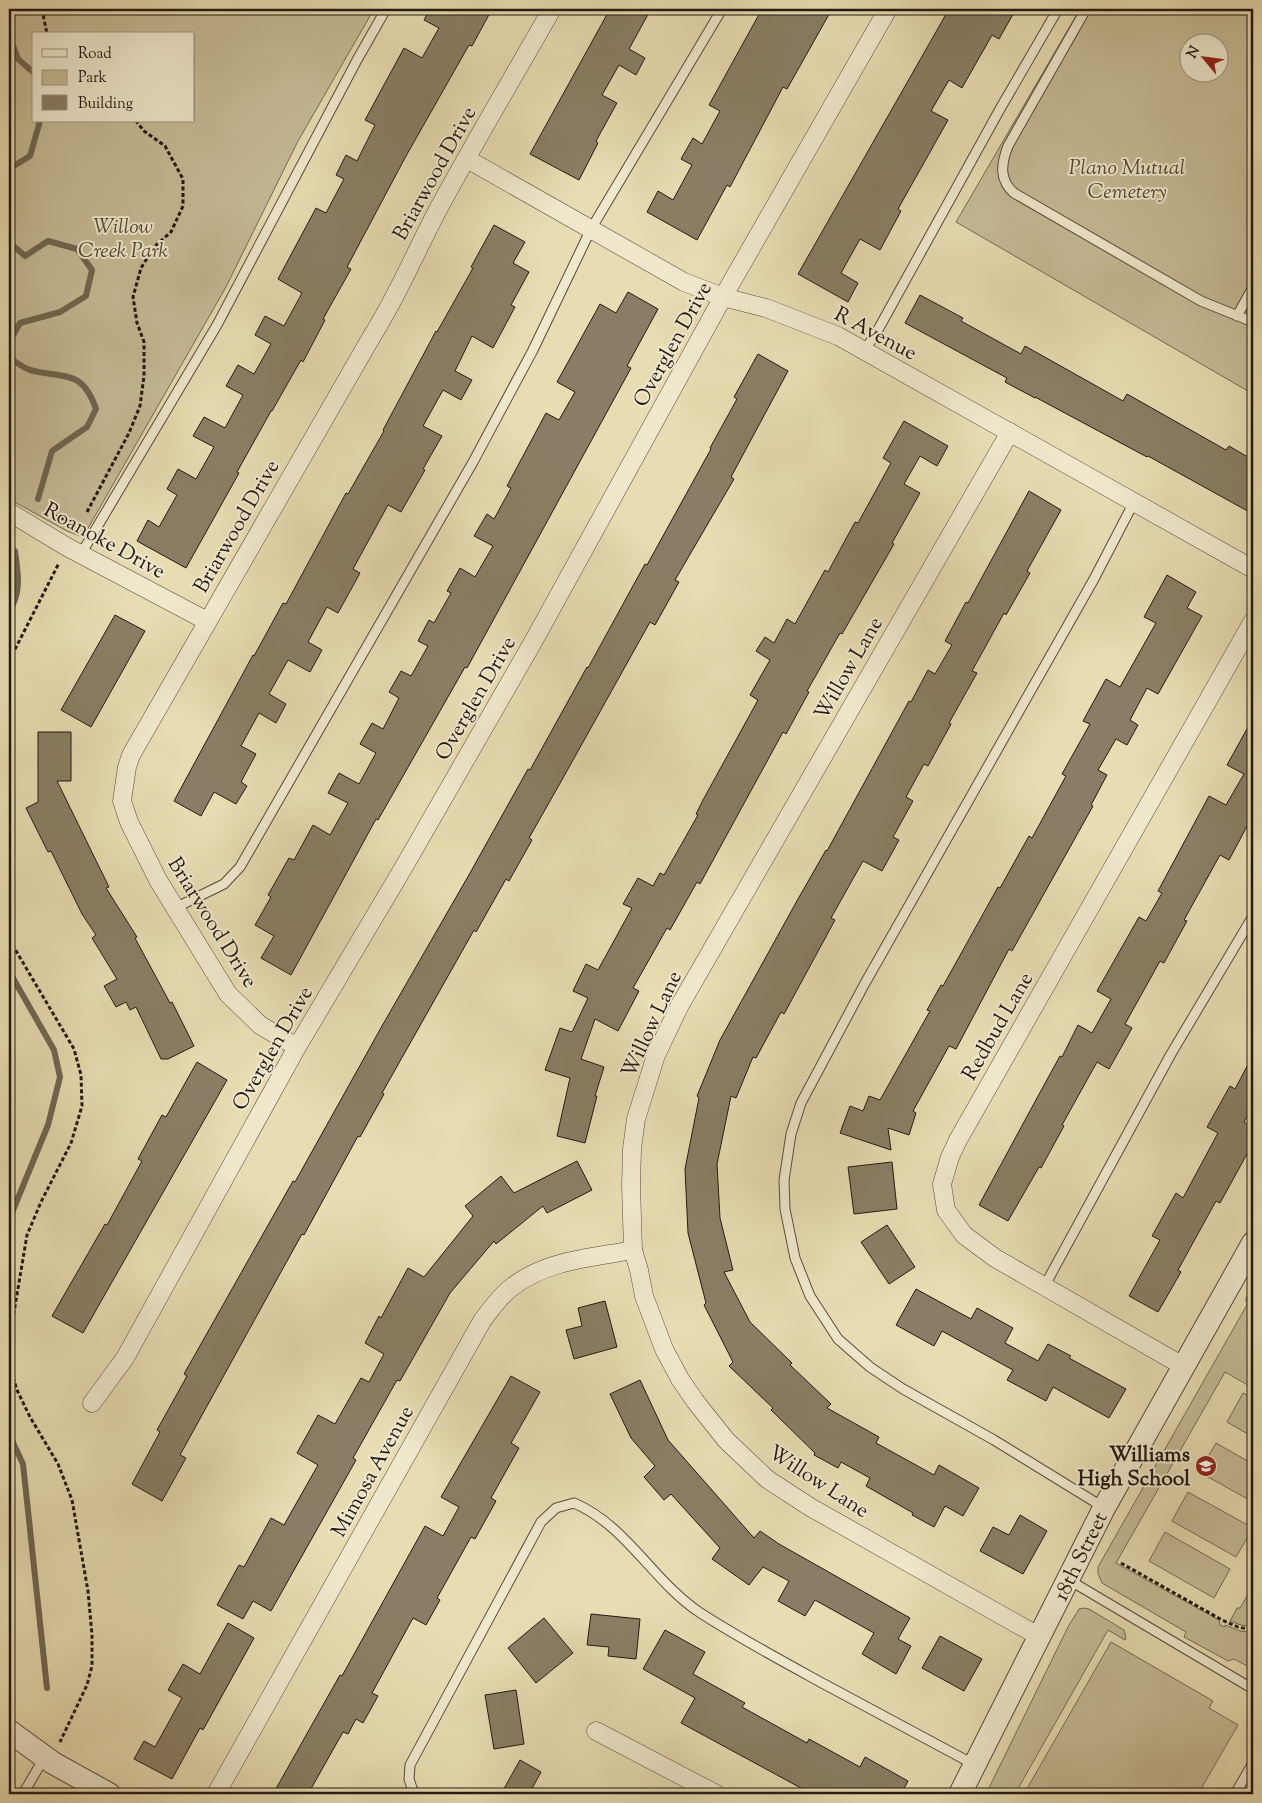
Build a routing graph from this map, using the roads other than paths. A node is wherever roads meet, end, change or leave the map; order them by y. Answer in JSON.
{"nodes":[{"id":1,"x":386,"y":9,"type":"edge"},
{"id":2,"x":552,"y":9,"type":"edge"},
{"id":3,"x":722,"y":9,"type":"edge"},
{"id":4,"x":888,"y":9,"type":"edge"},
{"id":5,"x":1058,"y":9,"type":"edge"},
{"id":6,"x":1086,"y":9,"type":"edge"},
{"id":7,"x":467,"y":159,"type":"junction"},
{"id":8,"x":591,"y":229,"type":"junction"},
{"id":9,"x":1253,"y":287,"type":"edge"},
{"id":10,"x":723,"y":297,"type":"junction"},
{"id":11,"x":1237,"y":316,"type":"junction"},
{"id":12,"x":1253,"y":322,"type":"edge"},
{"id":13,"x":864,"y":350,"type":"junction"},
{"id":14,"x":1010,"y":432,"type":"junction"},
{"id":15,"x":1134,"y":502,"type":"junction"},
{"id":16,"x":9,"y":512,"type":"edge"},
{"id":17,"x":74,"y":550,"type":"junction"},
{"id":18,"x":1253,"y":569,"type":"edge"},
{"id":19,"x":207,"y":621,"type":"junction"},
{"id":20,"x":1253,"y":621,"type":"edge"},
{"id":21,"x":175,"y":908,"type":"junction"},
{"id":22,"x":1253,"y":916,"type":"edge"},
{"id":23,"x":297,"y":1047,"type":"junction"},
{"id":24,"x":1253,"y":1243,"type":"edge"},
{"id":25,"x":633,"y":1250,"type":"junction"},
{"id":26,"x":1044,"y":1287,"type":"junction"},
{"id":27,"x":1183,"y":1366,"type":"junction"},
{"id":28,"x":92,"y":1404,"type":"dead end"},
{"id":29,"x":1104,"y":1508,"type":"junction"},
{"id":30,"x":1069,"y":1580,"type":"junction"},
{"id":31,"x":1040,"y":1636,"type":"junction"},
{"id":32,"x":1253,"y":1689,"type":"edge"},
{"id":33,"x":9,"y":1731,"type":"edge"},
{"id":34,"x":596,"y":1731,"type":"dead end"},
{"id":35,"x":49,"y":1760,"type":"junction"},
{"id":36,"x":1253,"y":1764,"type":"edge"},
{"id":37,"x":974,"y":1765,"type":"junction"},
{"id":38,"x":23,"y":1794,"type":"edge"},
{"id":39,"x":109,"y":1794,"type":"edge"},
{"id":40,"x":216,"y":1794,"type":"edge"},
{"id":41,"x":417,"y":1794,"type":"edge"},
{"id":42,"x":716,"y":1794,"type":"edge"},
{"id":43,"x":960,"y":1794,"type":"edge"},
{"id":44,"x":1235,"y":1794,"type":"edge"}],
"edges":[{"from":1,"to":17,"type":"lane"},
{"from":2,"to":7,"type":"street","name":"Briarwood Drive"},
{"from":3,"to":8,"type":"lane"},
{"from":4,"to":10,"type":"street","name":"Overglen Drive"},
{"from":5,"to":13,"type":"lane"},
{"from":6,"to":11,"type":"lane"},
{"from":7,"to":8,"type":"street","name":"R Avenue"},
{"from":7,"to":19,"type":"street","name":"Briarwood Drive"},
{"from":8,"to":10,"type":"street","name":"R Avenue"},
{"from":8,"to":21,"type":"lane"},
{"from":9,"to":11,"type":"lane"},
{"from":10,"to":13,"type":"street","name":"R Avenue"},
{"from":10,"to":23,"type":"street","name":"Overglen Drive"},
{"from":11,"to":12,"type":"lane"},
{"from":13,"to":14,"type":"street","name":"R Avenue"},
{"from":14,"to":15,"type":"street","name":"R Avenue"},
{"from":14,"to":25,"type":"street","name":"Willow Lane"},
{"from":15,"to":18,"type":"street","name":"R Avenue"},
{"from":15,"to":29,"type":"lane"},
{"from":16,"to":17,"type":"street","name":"Roanoke Drive"},
{"from":17,"to":19,"type":"street","name":"Roanoke Drive"},
{"from":19,"to":21,"type":"street","name":"Briarwood Drive"},
{"from":20,"to":26,"type":"street","name":"Redbud Lane"},
{"from":21,"to":23,"type":"street","name":"Briarwood Drive"},
{"from":22,"to":26,"type":"lane"},
{"from":23,"to":28,"type":"street","name":"Overglen Drive"},
{"from":24,"to":27,"type":"street","name":"18th Street"},
{"from":25,"to":31,"type":"street","name":"Willow Lane"},
{"from":25,"to":40,"type":"street","name":"Mimosa Avenue"},
{"from":26,"to":27,"type":"street","name":"Redbud Lane"},
{"from":27,"to":29,"type":"street","name":"18th Street"},
{"from":29,"to":30,"type":"street","name":"18th Street"},
{"from":30,"to":31,"type":"street","name":"18th Street"},
{"from":30,"to":32,"type":"lane"},
{"from":31,"to":37,"type":"street","name":"18th Street"},
{"from":33,"to":35,"type":"street"},
{"from":34,"to":42,"type":"street"},
{"from":35,"to":38,"type":"lane"},
{"from":35,"to":39,"type":"street"},
{"from":36,"to":44,"type":"lane"},
{"from":37,"to":41,"type":"lane"},
{"from":37,"to":43,"type":"street","name":"18th Street"}]}
